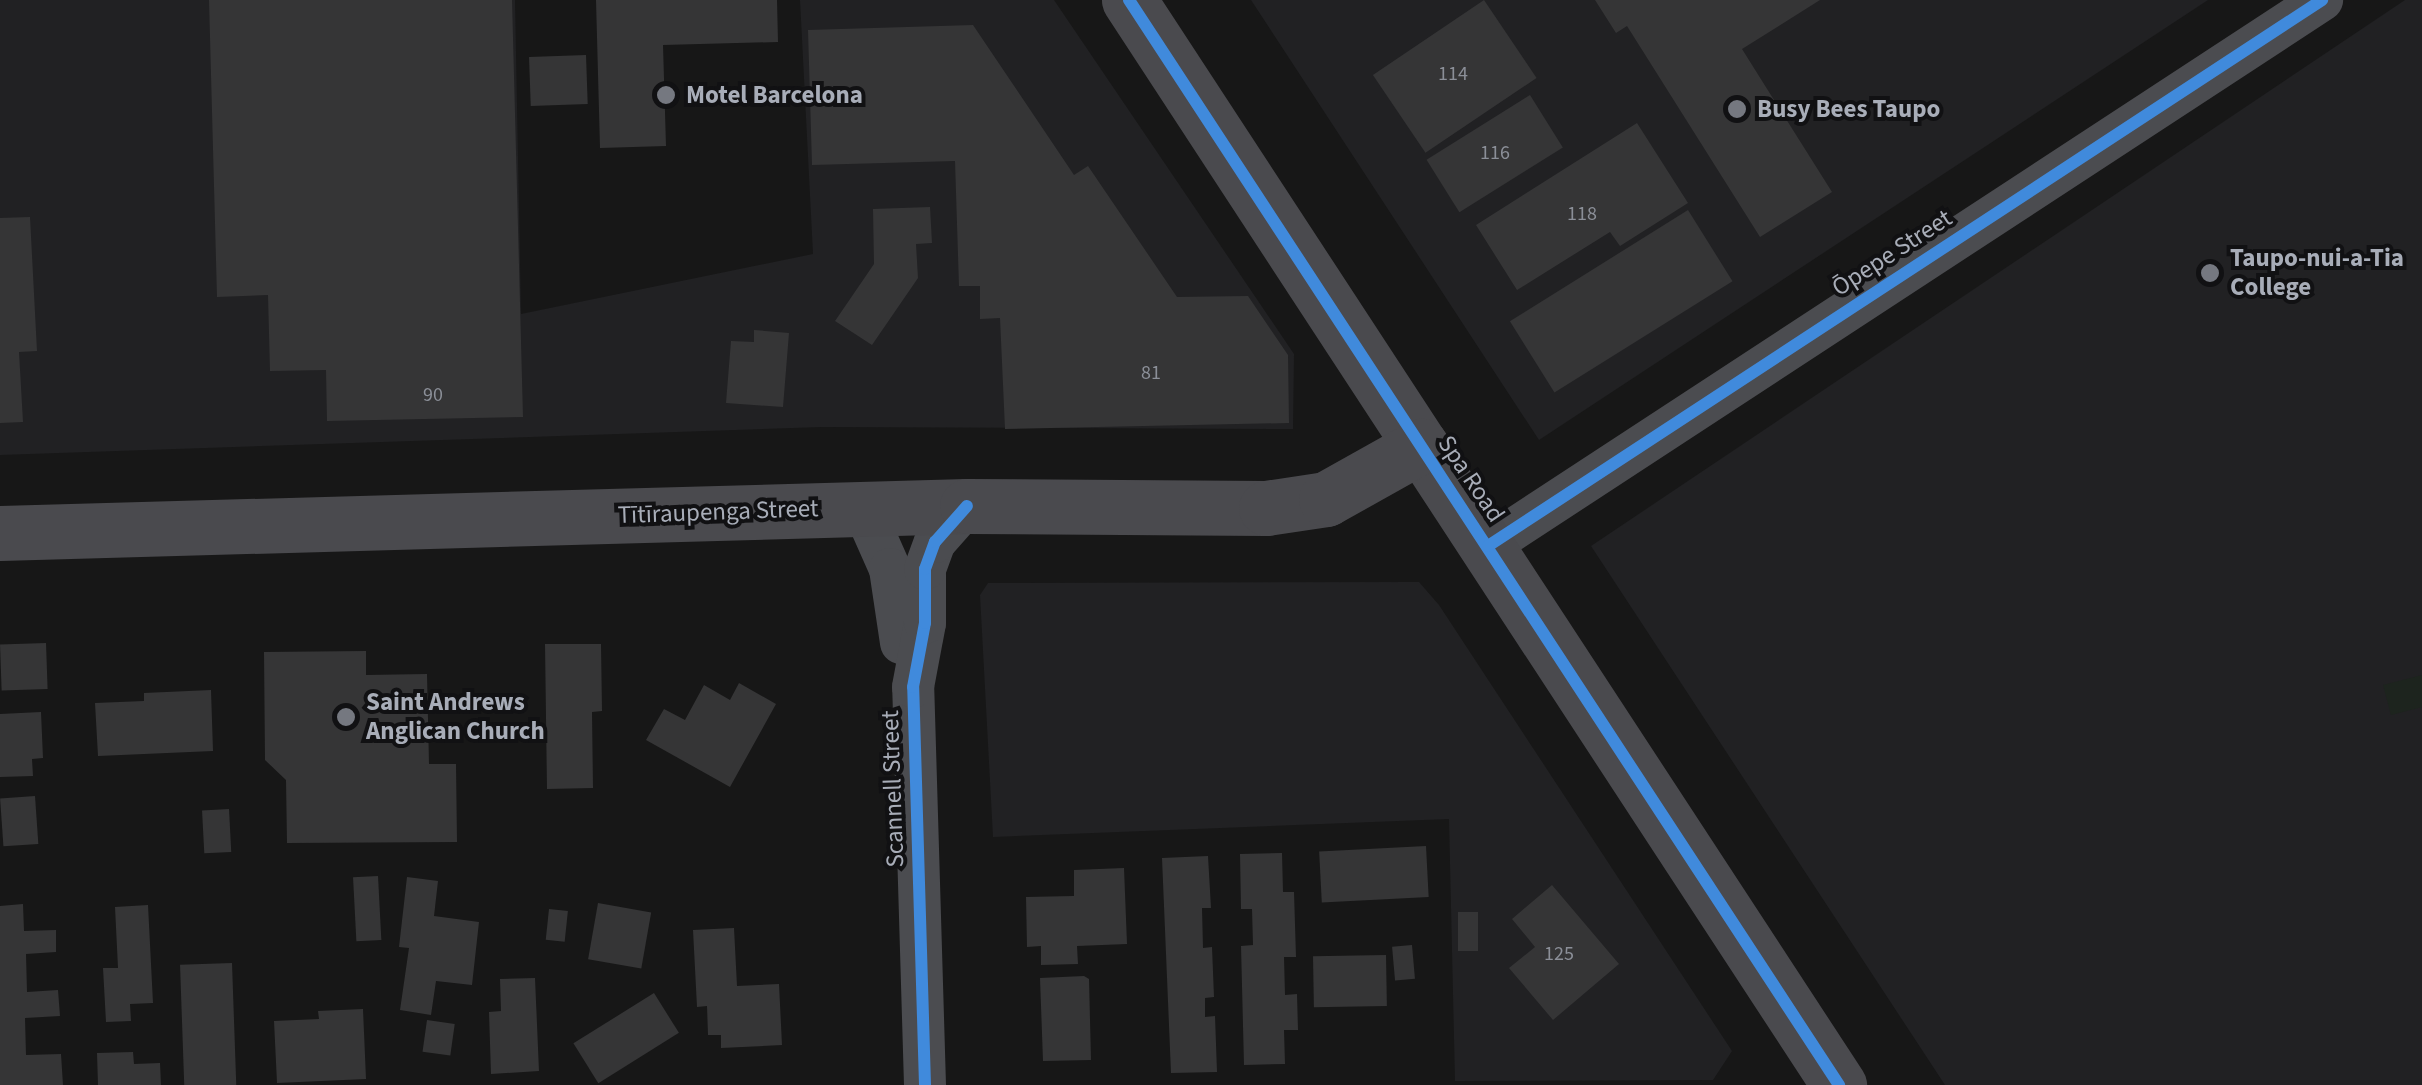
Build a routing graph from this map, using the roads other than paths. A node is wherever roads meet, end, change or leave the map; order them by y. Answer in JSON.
{"nodes":[{"id":1,"x":1129,"y":0,"type":"edge"},
{"id":2,"x":2322,"y":0,"type":"edge"},
{"id":3,"x":1421,"y":446,"type":"junction"},
{"id":4,"x":967,"y":506,"type":"junction"},
{"id":5,"x":863,"y":508,"type":"junction"},
{"id":6,"x":0,"y":533,"type":"edge"},
{"id":7,"x":1488,"y":546,"type":"junction"},
{"id":8,"x":913,"y":687,"type":"junction"},
{"id":9,"x":925,"y":1085,"type":"edge"},
{"id":10,"x":1839,"y":1085,"type":"edge"}],
"edges":[{"from":1,"to":3,"type":"main road","name":"Spa Road"},
{"from":2,"to":7,"type":"street","name":"Ōpepe Street"},
{"from":3,"to":4,"type":"main road","name":"Tītīraupenga Street"},
{"from":3,"to":7,"type":"main road","name":"Spa Road"},
{"from":4,"to":5,"type":"main road","name":"Tītīraupenga Street"},
{"from":4,"to":8,"type":"street","name":"Scannell Street"},
{"from":5,"to":6,"type":"main road","name":"Tītīraupenga Street"},
{"from":5,"to":8,"type":"street","name":"Scannell Street"},
{"from":7,"to":10,"type":"main road","name":"Spa Road"},
{"from":8,"to":9,"type":"street","name":"Scannell Street"}]}
